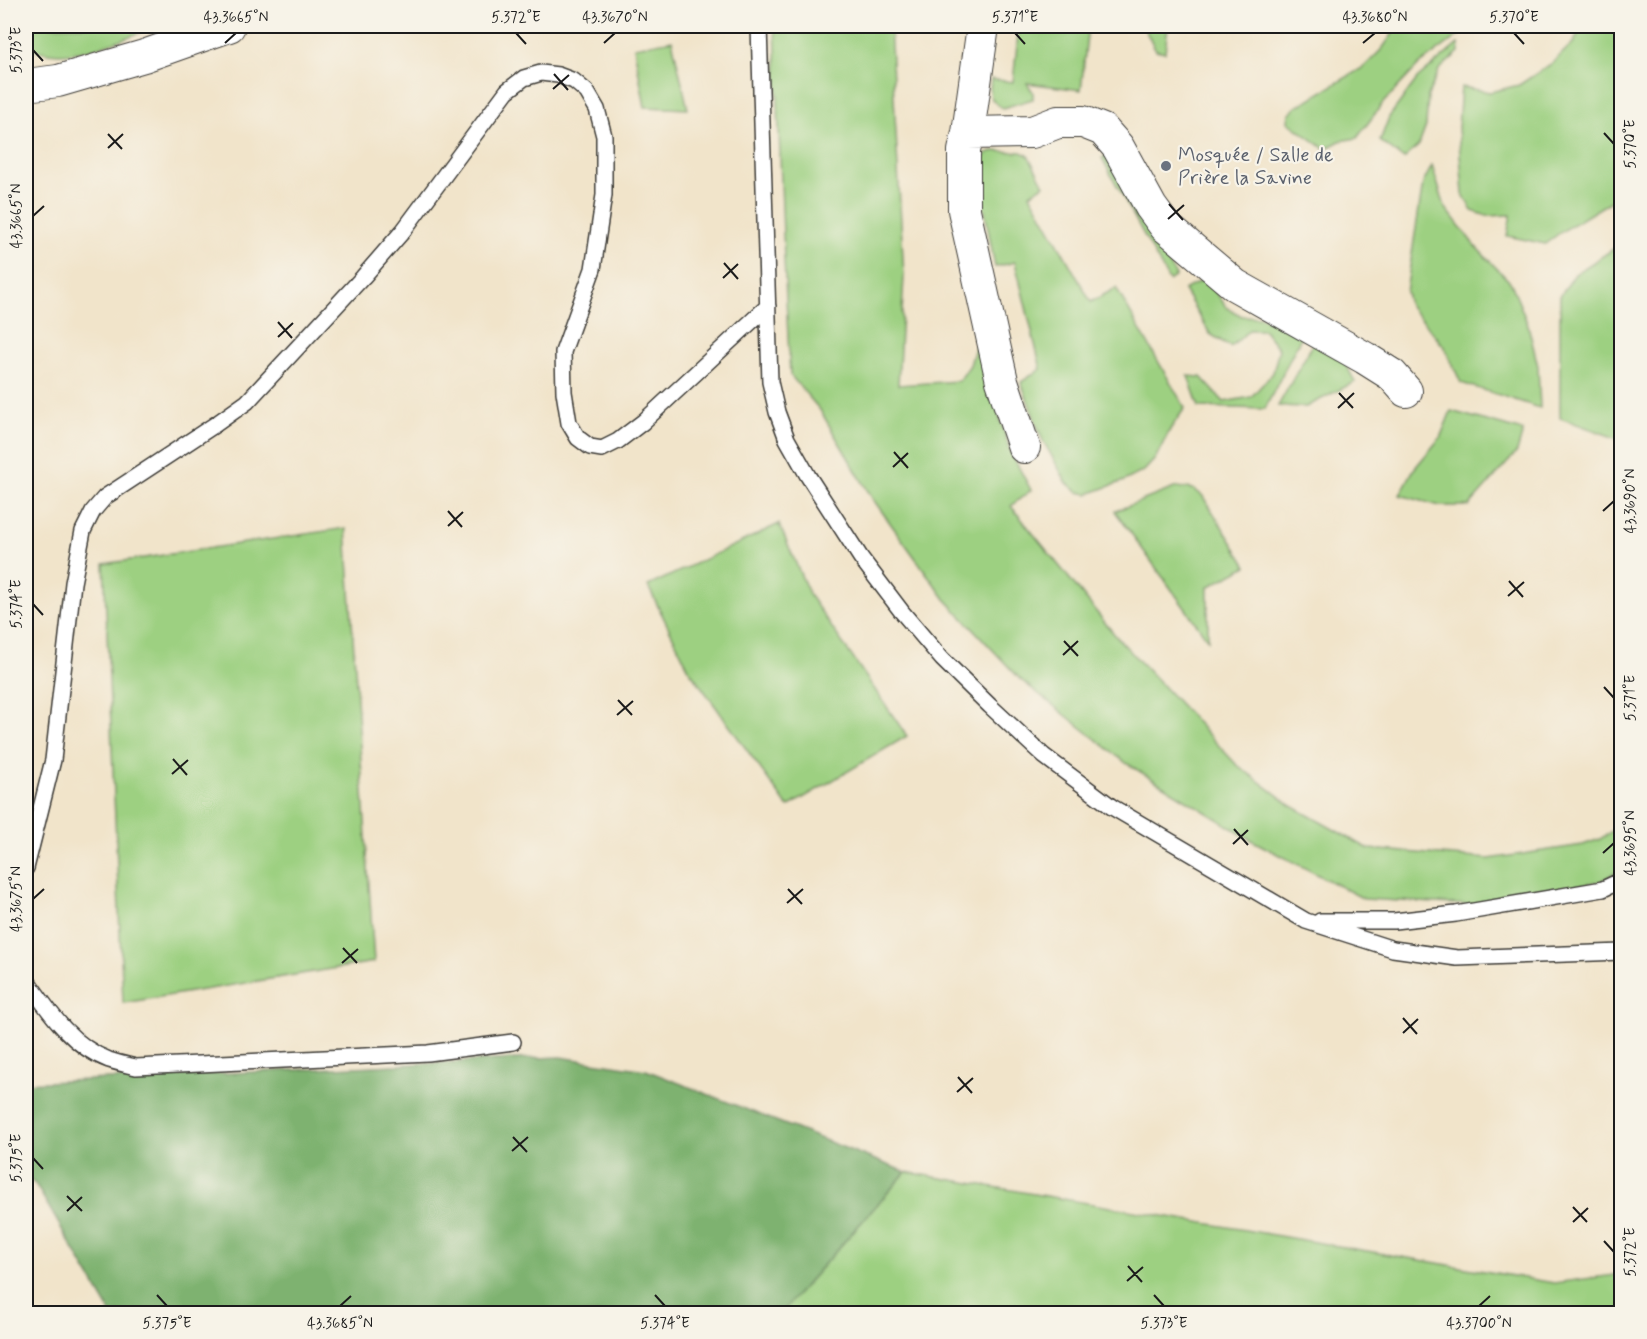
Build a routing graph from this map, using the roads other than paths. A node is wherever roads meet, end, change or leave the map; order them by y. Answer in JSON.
{"nodes":[{"id":1,"x":229,"y":26,"type":"edge"},
{"id":2,"x":759,"y":26,"type":"edge"},
{"id":3,"x":983,"y":26,"type":"edge"},
{"id":4,"x":26,"y":69,"type":"edge"},
{"id":5,"x":58,"y":81,"type":"junction"},
{"id":6,"x":26,"y":85,"type":"edge"},
{"id":7,"x":968,"y":133,"type":"junction"},
{"id":8,"x":768,"y":306,"type":"junction"},
{"id":9,"x":1406,"y":392,"type":"dead end"},
{"id":10,"x":1024,"y":447,"type":"dead end"},
{"id":11,"x":26,"y":868,"type":"edge"},
{"id":12,"x":1622,"y":880,"type":"edge"},
{"id":13,"x":1306,"y":921,"type":"junction"},
{"id":14,"x":1622,"y":952,"type":"edge"},
{"id":15,"x":26,"y":980,"type":"edge"},
{"id":16,"x":513,"y":1042,"type":"dead end"}],
"edges":[{"from":1,"to":5,"type":"street"},
{"from":2,"to":8,"type":"lane"},
{"from":3,"to":7,"type":"street"},
{"from":4,"to":5,"type":"street"},
{"from":5,"to":6,"type":"street"},
{"from":7,"to":9,"type":"street"},
{"from":7,"to":10,"type":"street"},
{"from":8,"to":11,"type":"lane"},
{"from":8,"to":13,"type":"lane"},
{"from":12,"to":13,"type":"lane"},
{"from":13,"to":14,"type":"lane"},
{"from":15,"to":16,"type":"lane"}]}
